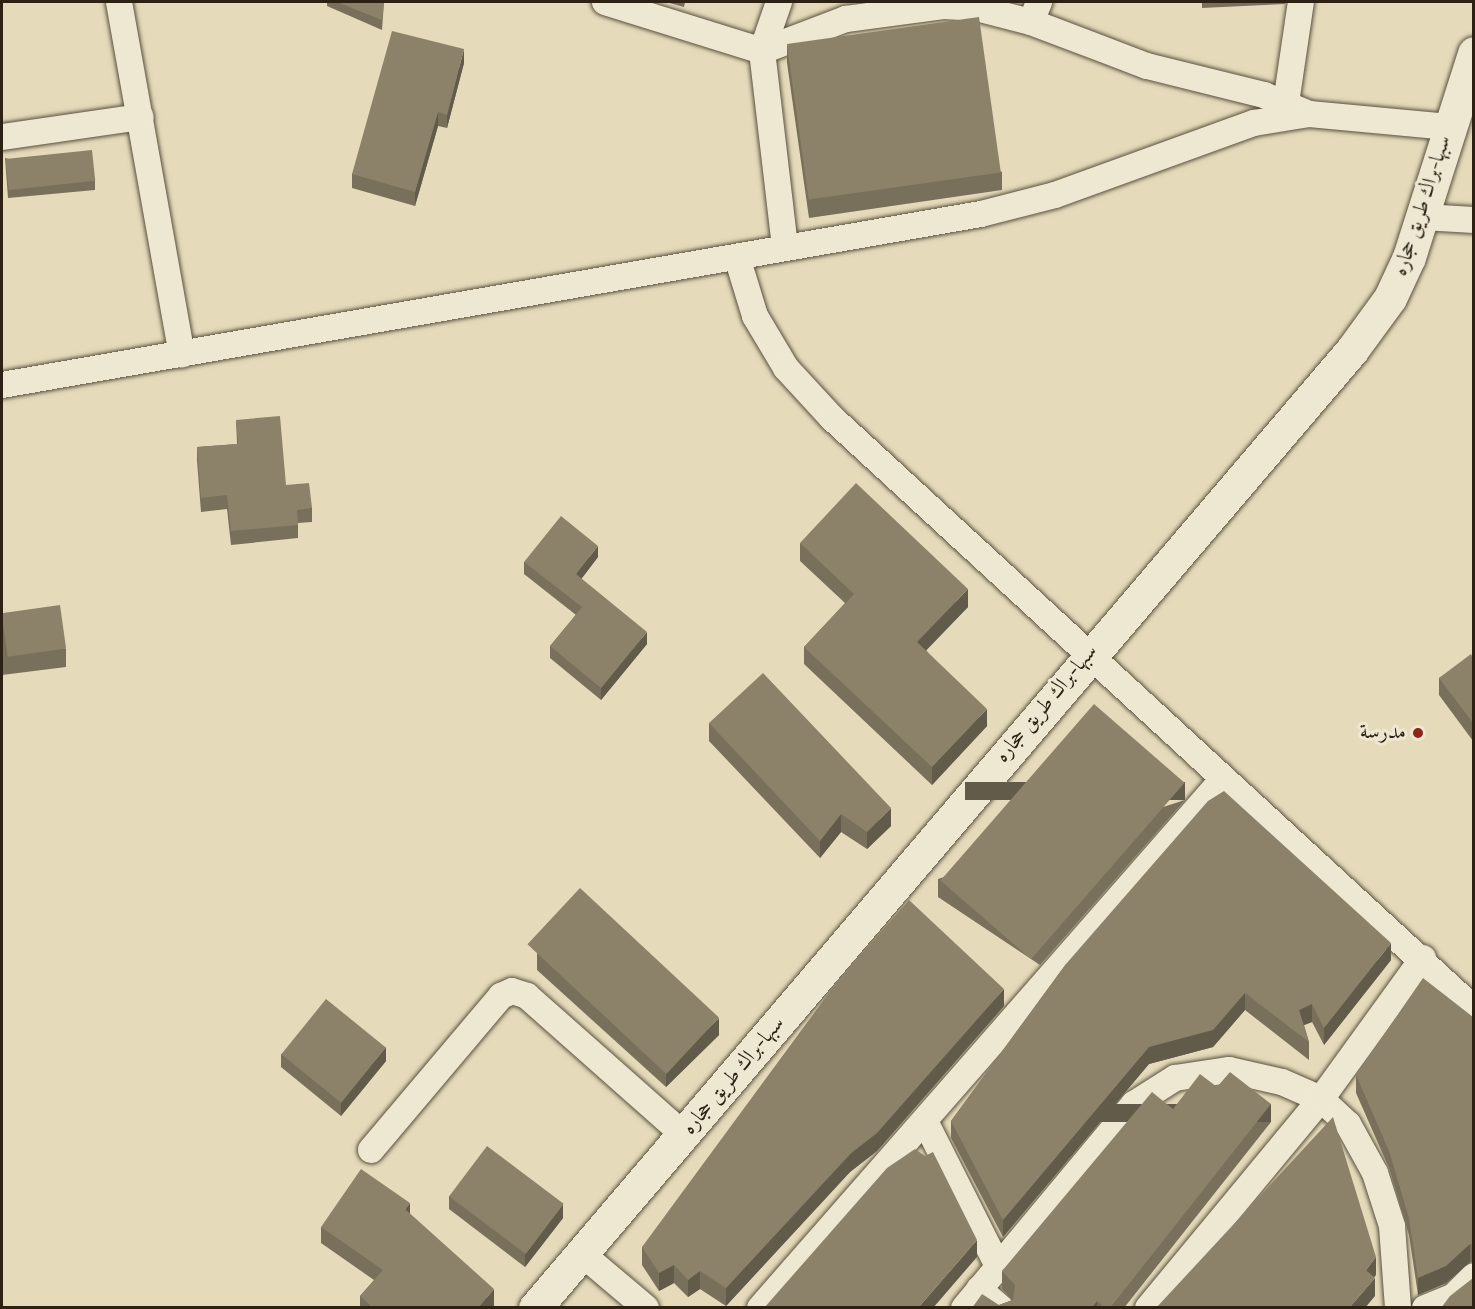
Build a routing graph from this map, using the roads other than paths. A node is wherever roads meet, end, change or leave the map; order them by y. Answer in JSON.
{"nodes":[{"id":1,"x":119,"y":2,"type":"edge"},
{"id":2,"x":604,"y":2,"type":"edge"},
{"id":3,"x":779,"y":2,"type":"edge"},
{"id":4,"x":1301,"y":2,"type":"edge"},
{"id":5,"x":1035,"y":12,"type":"edge"},
{"id":6,"x":762,"y":51,"type":"junction"},
{"id":7,"x":1473,"y":53,"type":"edge"},
{"id":8,"x":1286,"y":103,"type":"junction"},
{"id":9,"x":1310,"y":114,"type":"junction"},
{"id":10,"x":141,"y":117,"type":"junction"},
{"id":11,"x":1449,"y":127,"type":"junction"},
{"id":12,"x":2,"y":137,"type":"edge"},
{"id":13,"x":1423,"y":217,"type":"junction"},
{"id":14,"x":1473,"y":220,"type":"edge"},
{"id":15,"x":785,"y":248,"type":"junction"},
{"id":16,"x":737,"y":256,"type":"junction"},
{"id":17,"x":182,"y":354,"type":"junction"},
{"id":18,"x":2,"y":385,"type":"edge"},
{"id":19,"x":1086,"y":655,"type":"junction"},
{"id":20,"x":1222,"y":780,"type":"junction"},
{"id":21,"x":1423,"y":958,"type":"junction"},
{"id":22,"x":1473,"y":1009,"type":"edge"},
{"id":23,"x":1321,"y":1099,"type":"junction"},
{"id":24,"x":926,"y":1123,"type":"junction"},
{"id":25,"x":684,"y":1135,"type":"junction"},
{"id":26,"x":371,"y":1150,"type":"dead end"},
{"id":27,"x":581,"y":1253,"type":"junction"},
{"id":28,"x":998,"y":1266,"type":"junction"},
{"id":29,"x":1473,"y":1276,"type":"edge"},
{"id":30,"x":972,"y":1298,"type":"edge"},
{"id":31,"x":535,"y":1308,"type":"edge"},
{"id":32,"x":646,"y":1308,"type":"edge"},
{"id":33,"x":760,"y":1308,"type":"edge"},
{"id":34,"x":1001,"y":1308,"type":"edge"},
{"id":35,"x":1148,"y":1308,"type":"edge"},
{"id":36,"x":1398,"y":1308,"type":"edge"},
{"id":37,"x":1425,"y":1308,"type":"edge"}],
"edges":[{"from":1,"to":10,"type":"street"},
{"from":2,"to":6,"type":"street"},
{"from":3,"to":6,"type":"street"},
{"from":4,"to":8,"type":"street"},
{"from":5,"to":6,"type":"street"},
{"from":5,"to":8,"type":"street"},
{"from":6,"to":15,"type":"street"},
{"from":7,"to":11,"type":"main road","name":"سبها-براك طريق حجاره"},
{"from":8,"to":9,"type":"street"},
{"from":9,"to":11,"type":"street"},
{"from":9,"to":15,"type":"street"},
{"from":10,"to":12,"type":"street"},
{"from":10,"to":17,"type":"street"},
{"from":11,"to":13,"type":"main road","name":"سبها-براك طريق حجاره"},
{"from":13,"to":14,"type":"street"},
{"from":13,"to":19,"type":"main road","name":"سبها-براك طريق حجاره"},
{"from":15,"to":16,"type":"street"},
{"from":16,"to":17,"type":"street"},
{"from":16,"to":19,"type":"street"},
{"from":17,"to":18,"type":"street"},
{"from":19,"to":20,"type":"street"},
{"from":19,"to":25,"type":"main road","name":"سبها-براك طريق حجاره"},
{"from":20,"to":21,"type":"street"},
{"from":20,"to":24,"type":"street"},
{"from":21,"to":22,"type":"street"},
{"from":21,"to":23,"type":"street"},
{"from":23,"to":28,"type":"street"},
{"from":23,"to":35,"type":"street"},
{"from":23,"to":36,"type":"street"},
{"from":24,"to":28,"type":"street"},
{"from":24,"to":33,"type":"street"},
{"from":25,"to":26,"type":"street"},
{"from":25,"to":27,"type":"main road","name":"سبها-براك طريق حجاره"},
{"from":27,"to":31,"type":"main road","name":"سبها-براك طريق حجاره"},
{"from":27,"to":32,"type":"street"},
{"from":28,"to":30,"type":"street"},
{"from":29,"to":37,"type":"street"},
{"from":30,"to":34,"type":"street"}]}
